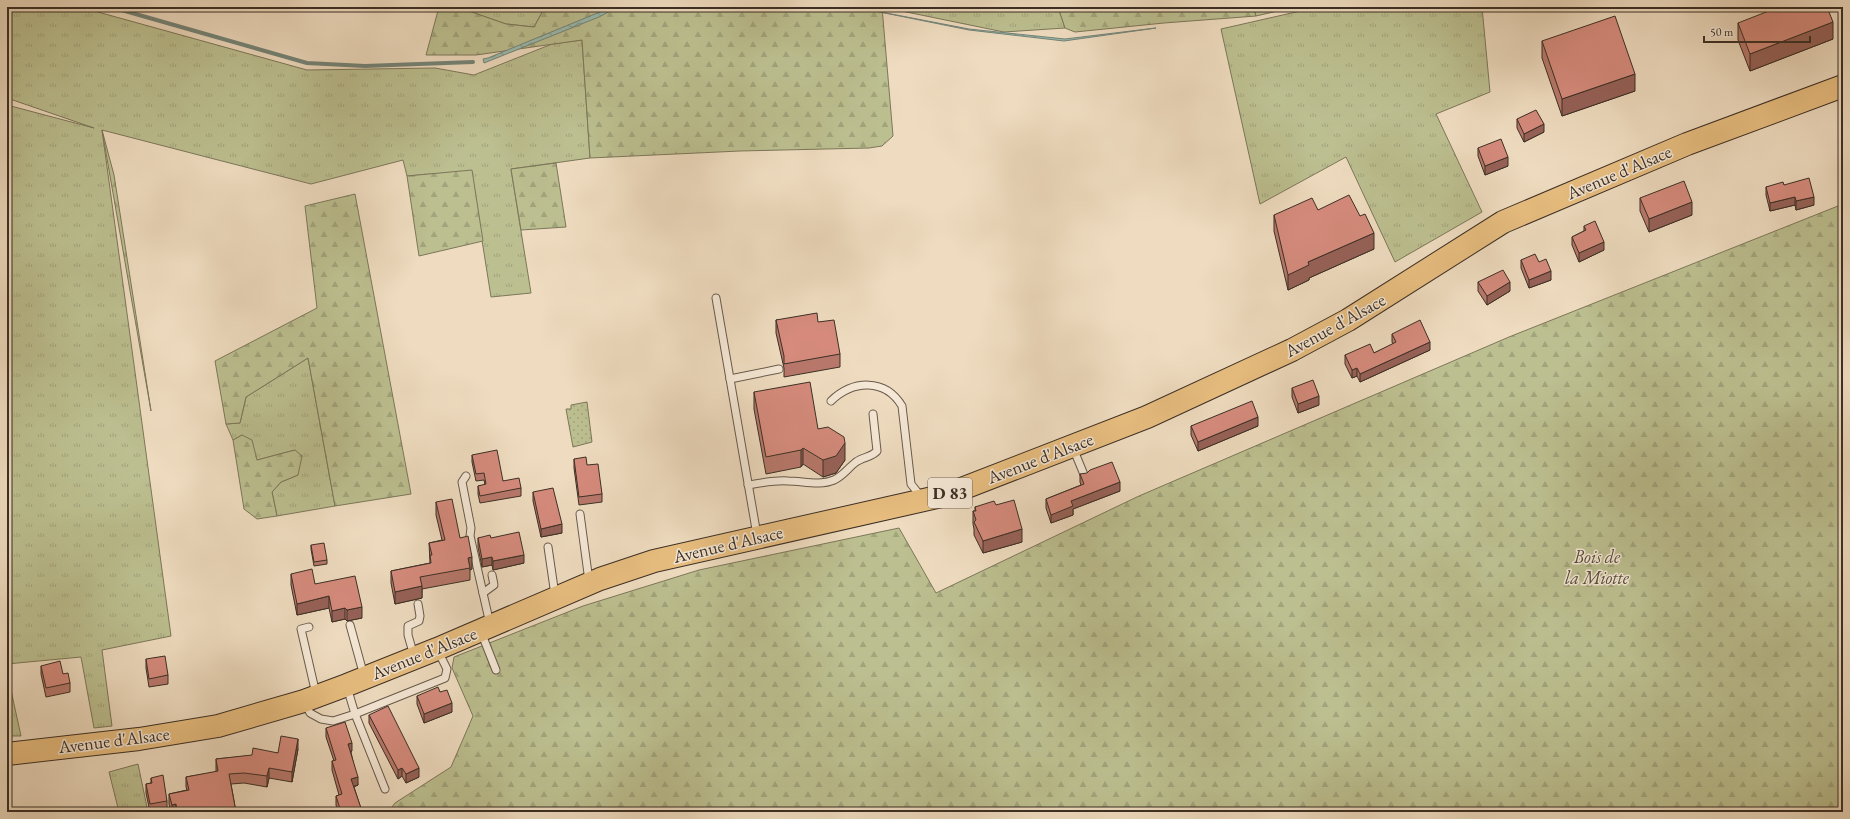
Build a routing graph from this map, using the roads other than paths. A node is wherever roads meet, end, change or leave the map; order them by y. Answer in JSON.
{"nodes":[{"id":1,"x":1843,"y":86,"type":"edge"},
{"id":2,"x":716,"y":298,"type":"dead end"},
{"id":3,"x":779,"y":369,"type":"dead end"},
{"id":4,"x":730,"y":379,"type":"junction"},
{"id":5,"x":831,"y":401,"type":"dead end"},
{"id":6,"x":873,"y":414,"type":"dead end"},
{"id":7,"x":1073,"y":446,"type":"junction"},
{"id":8,"x":466,"y":476,"type":"dead end"},
{"id":9,"x":1085,"y":477,"type":"edge"},
{"id":10,"x":748,"y":485,"type":"junction"},
{"id":11,"x":923,"y":500,"type":"junction"},
{"id":12,"x":580,"y":514,"type":"dead end"},
{"id":13,"x":757,"y":537,"type":"junction"},
{"id":14,"x":548,"y":547,"type":"dead end"},
{"id":15,"x":492,"y":575,"type":"dead end"},
{"id":16,"x":590,"y":584,"type":"junction"},
{"id":17,"x":483,"y":593,"type":"junction"},
{"id":18,"x":555,"y":598,"type":"junction"},
{"id":19,"x":418,"y":604,"type":"dead end"},
{"id":20,"x":350,"y":625,"type":"dead end"},
{"id":21,"x":309,"y":627,"type":"dead end"},
{"id":22,"x":485,"y":628,"type":"junction"},
{"id":23,"x":437,"y":649,"type":"junction"},
{"id":24,"x":415,"y":658,"type":"junction"},
{"id":25,"x":496,"y":670,"type":"dead end"},
{"id":26,"x":355,"y":681,"type":"junction"},
{"id":27,"x":311,"y":698,"type":"junction"},
{"id":28,"x":355,"y":714,"type":"junction"},
{"id":29,"x":7,"y":754,"type":"edge"},
{"id":30,"x":385,"y":789,"type":"dead end"}],
"edges":[{"from":1,"to":7,"type":"main road","name":"Avenue d'Alsace","number":"D 83"},
{"from":2,"to":4,"type":"lane"},
{"from":3,"to":4,"type":"lane"},
{"from":4,"to":10,"type":"lane"},
{"from":5,"to":11,"type":"lane"},
{"from":6,"to":10,"type":"lane"},
{"from":7,"to":9,"type":"lane"},
{"from":7,"to":11,"type":"main road","name":"Avenue d'Alsace","number":"D 83"},
{"from":8,"to":17,"type":"lane"},
{"from":10,"to":13,"type":"lane"},
{"from":11,"to":13,"type":"main road","name":"Avenue d'Alsace","number":"D 83"},
{"from":12,"to":16,"type":"lane"},
{"from":13,"to":16,"type":"main road","name":"Avenue d'Alsace","number":"D 83"},
{"from":14,"to":18,"type":"lane"},
{"from":15,"to":17,"type":"lane"},
{"from":16,"to":18,"type":"main road","name":"Avenue d'Alsace","number":"D 83"},
{"from":17,"to":22,"type":"lane"},
{"from":18,"to":22,"type":"main road","name":"Avenue d'Alsace","number":"D 83"},
{"from":19,"to":24,"type":"lane"},
{"from":20,"to":26,"type":"lane"},
{"from":21,"to":27,"type":"lane"},
{"from":22,"to":23,"type":"main road","name":"Avenue d'Alsace","number":"D 83"},
{"from":22,"to":25,"type":"lane"},
{"from":23,"to":24,"type":"main road","name":"Avenue d'Alsace","number":"D 83"},
{"from":23,"to":28,"type":"lane"},
{"from":24,"to":26,"type":"main road","name":"Avenue d'Alsace","number":"D 83"},
{"from":26,"to":27,"type":"main road","name":"Avenue d'Alsace","number":"D 83"},
{"from":26,"to":28,"type":"lane"},
{"from":27,"to":28,"type":"lane"},
{"from":27,"to":29,"type":"main road","name":"Avenue d'Alsace","number":"D 83"},
{"from":28,"to":30,"type":"lane"}]}
